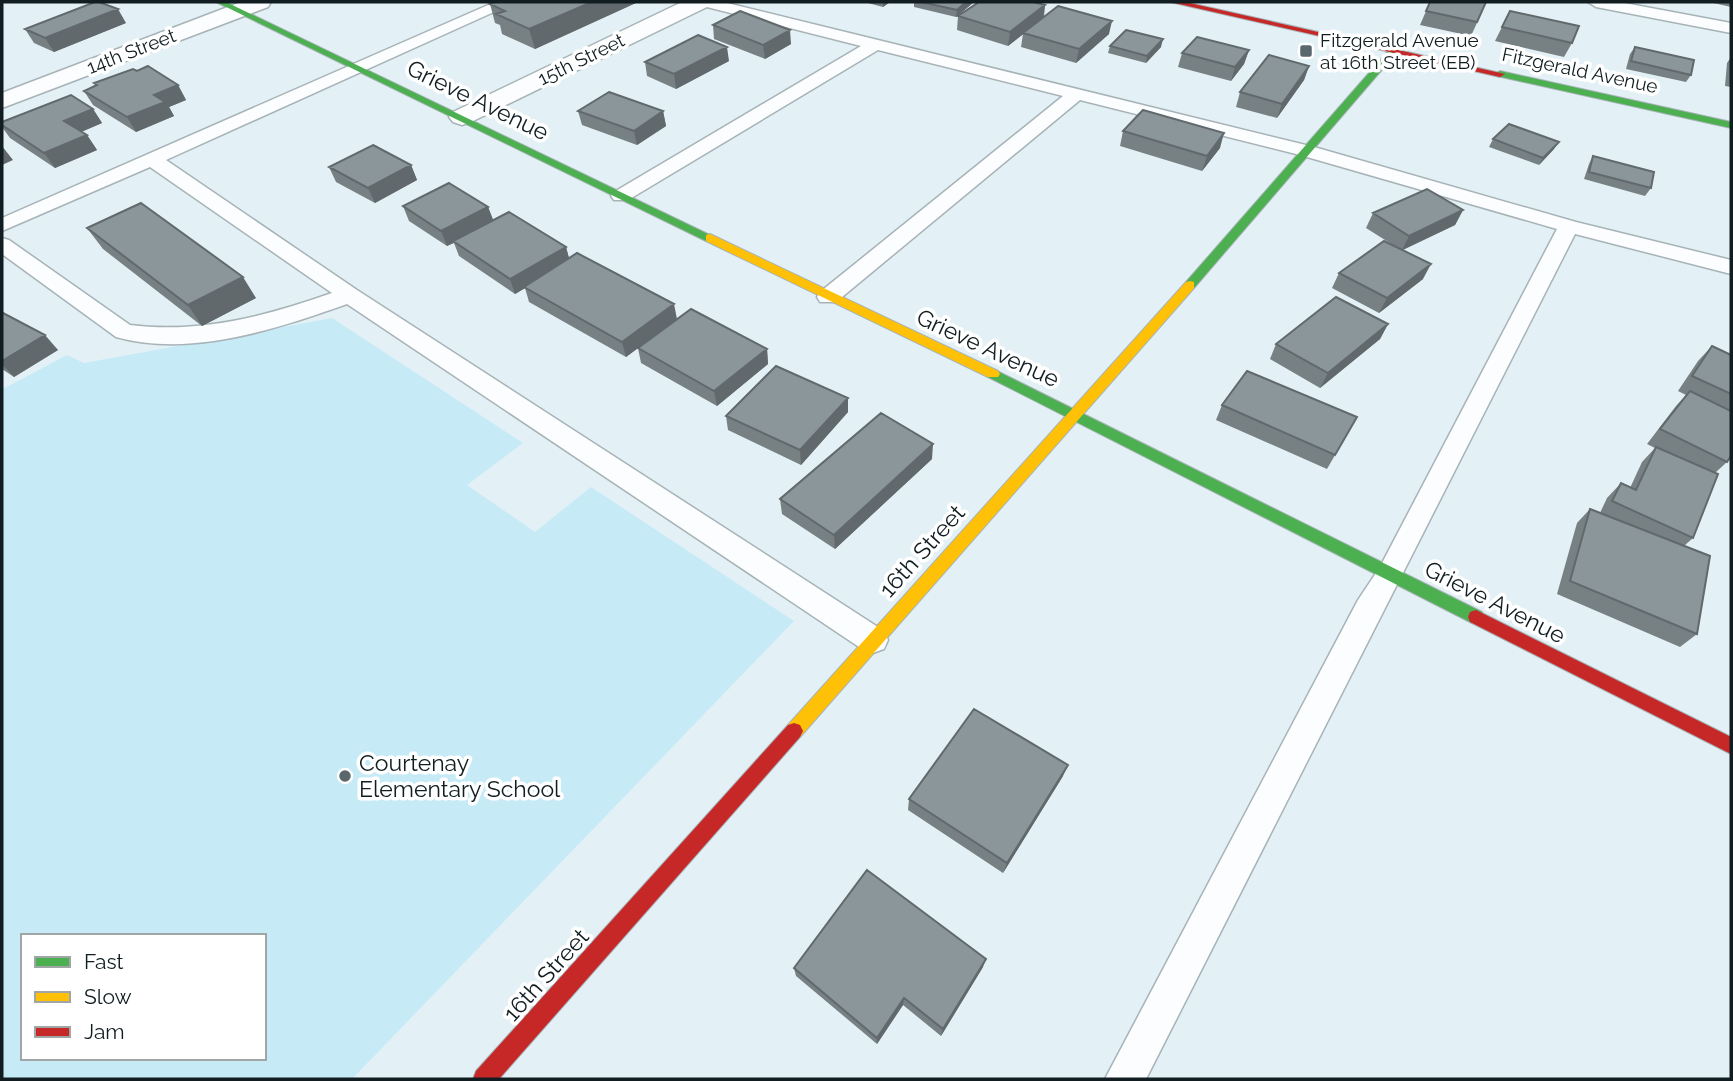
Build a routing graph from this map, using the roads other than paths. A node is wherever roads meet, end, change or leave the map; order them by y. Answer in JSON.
{"nodes":[{"id":1,"x":260,"y":2,"type":"edge"},
{"id":2,"x":508,"y":2,"type":"edge"},
{"id":3,"x":699,"y":2,"type":"edge"},
{"id":4,"x":705,"y":2,"type":"edge"},
{"id":5,"x":1174,"y":2,"type":"edge"},
{"id":6,"x":1596,"y":2,"type":"edge"},
{"id":7,"x":229,"y":6,"type":"edge"},
{"id":8,"x":1731,"y":28,"type":"edge"},
{"id":9,"x":876,"y":44,"type":"junction"},
{"id":10,"x":1393,"y":51,"type":"junction"},
{"id":11,"x":358,"y":68,"type":"junction"},
{"id":12,"x":1075,"y":95,"type":"junction"},
{"id":13,"x":2,"y":101,"type":"edge"},
{"id":14,"x":462,"y":117,"type":"junction"},
{"id":15,"x":1731,"y":125,"type":"edge"},
{"id":16,"x":1307,"y":150,"type":"junction"},
{"id":17,"x":152,"y":159,"type":"junction"},
{"id":18,"x":621,"y":195,"type":"junction"},
{"id":19,"x":2,"y":225,"type":"edge"},
{"id":20,"x":1569,"y":226,"type":"junction"},
{"id":21,"x":2,"y":244,"type":"edge"},
{"id":22,"x":1731,"y":267,"type":"edge"},
{"id":23,"x":349,"y":295,"type":"junction"},
{"id":24,"x":828,"y":297,"type":"junction"},
{"id":25,"x":1075,"y":414,"type":"junction"},
{"id":26,"x":1390,"y":576,"type":"junction"},
{"id":27,"x":873,"y":640,"type":"junction"},
{"id":28,"x":1731,"y":746,"type":"edge"},
{"id":29,"x":484,"y":1079,"type":"edge"},
{"id":30,"x":1125,"y":1079,"type":"edge"}],
"edges":[{"from":1,"to":7,"type":"street","name":"14th Street"},
{"from":2,"to":11,"type":"lane"},
{"from":3,"to":14,"type":"street","name":"15th Street"},
{"from":4,"to":9,"type":"lane"},
{"from":5,"to":10,"type":"street","name":"Fitzgerald Avenue"},
{"from":6,"to":8,"type":"lane"},
{"from":7,"to":11,"type":"street","name":"Grieve Avenue"},
{"from":7,"to":13,"type":"street","name":"14th Street"},
{"from":9,"to":12,"type":"lane"},
{"from":9,"to":18,"type":"lane"},
{"from":10,"to":15,"type":"street","name":"Fitzgerald Avenue"},
{"from":10,"to":16,"type":"street","name":"16th Street"},
{"from":11,"to":14,"type":"street","name":"Grieve Avenue"},
{"from":11,"to":17,"type":"lane"},
{"from":12,"to":16,"type":"lane"},
{"from":12,"to":24,"type":"lane"},
{"from":14,"to":18,"type":"street","name":"Grieve Avenue"},
{"from":16,"to":20,"type":"lane"},
{"from":16,"to":25,"type":"street","name":"16th Street"},
{"from":17,"to":19,"type":"lane"},
{"from":17,"to":23,"type":"lane"},
{"from":18,"to":24,"type":"street","name":"Grieve Avenue"},
{"from":20,"to":22,"type":"lane"},
{"from":20,"to":26,"type":"lane"},
{"from":21,"to":23,"type":"lane"},
{"from":23,"to":27,"type":"lane"},
{"from":24,"to":25,"type":"street","name":"Grieve Avenue"},
{"from":25,"to":26,"type":"street","name":"Grieve Avenue"},
{"from":25,"to":27,"type":"street","name":"16th Street"},
{"from":26,"to":28,"type":"street","name":"Grieve Avenue"},
{"from":26,"to":30,"type":"lane"},
{"from":27,"to":29,"type":"street","name":"16th Street"}]}
